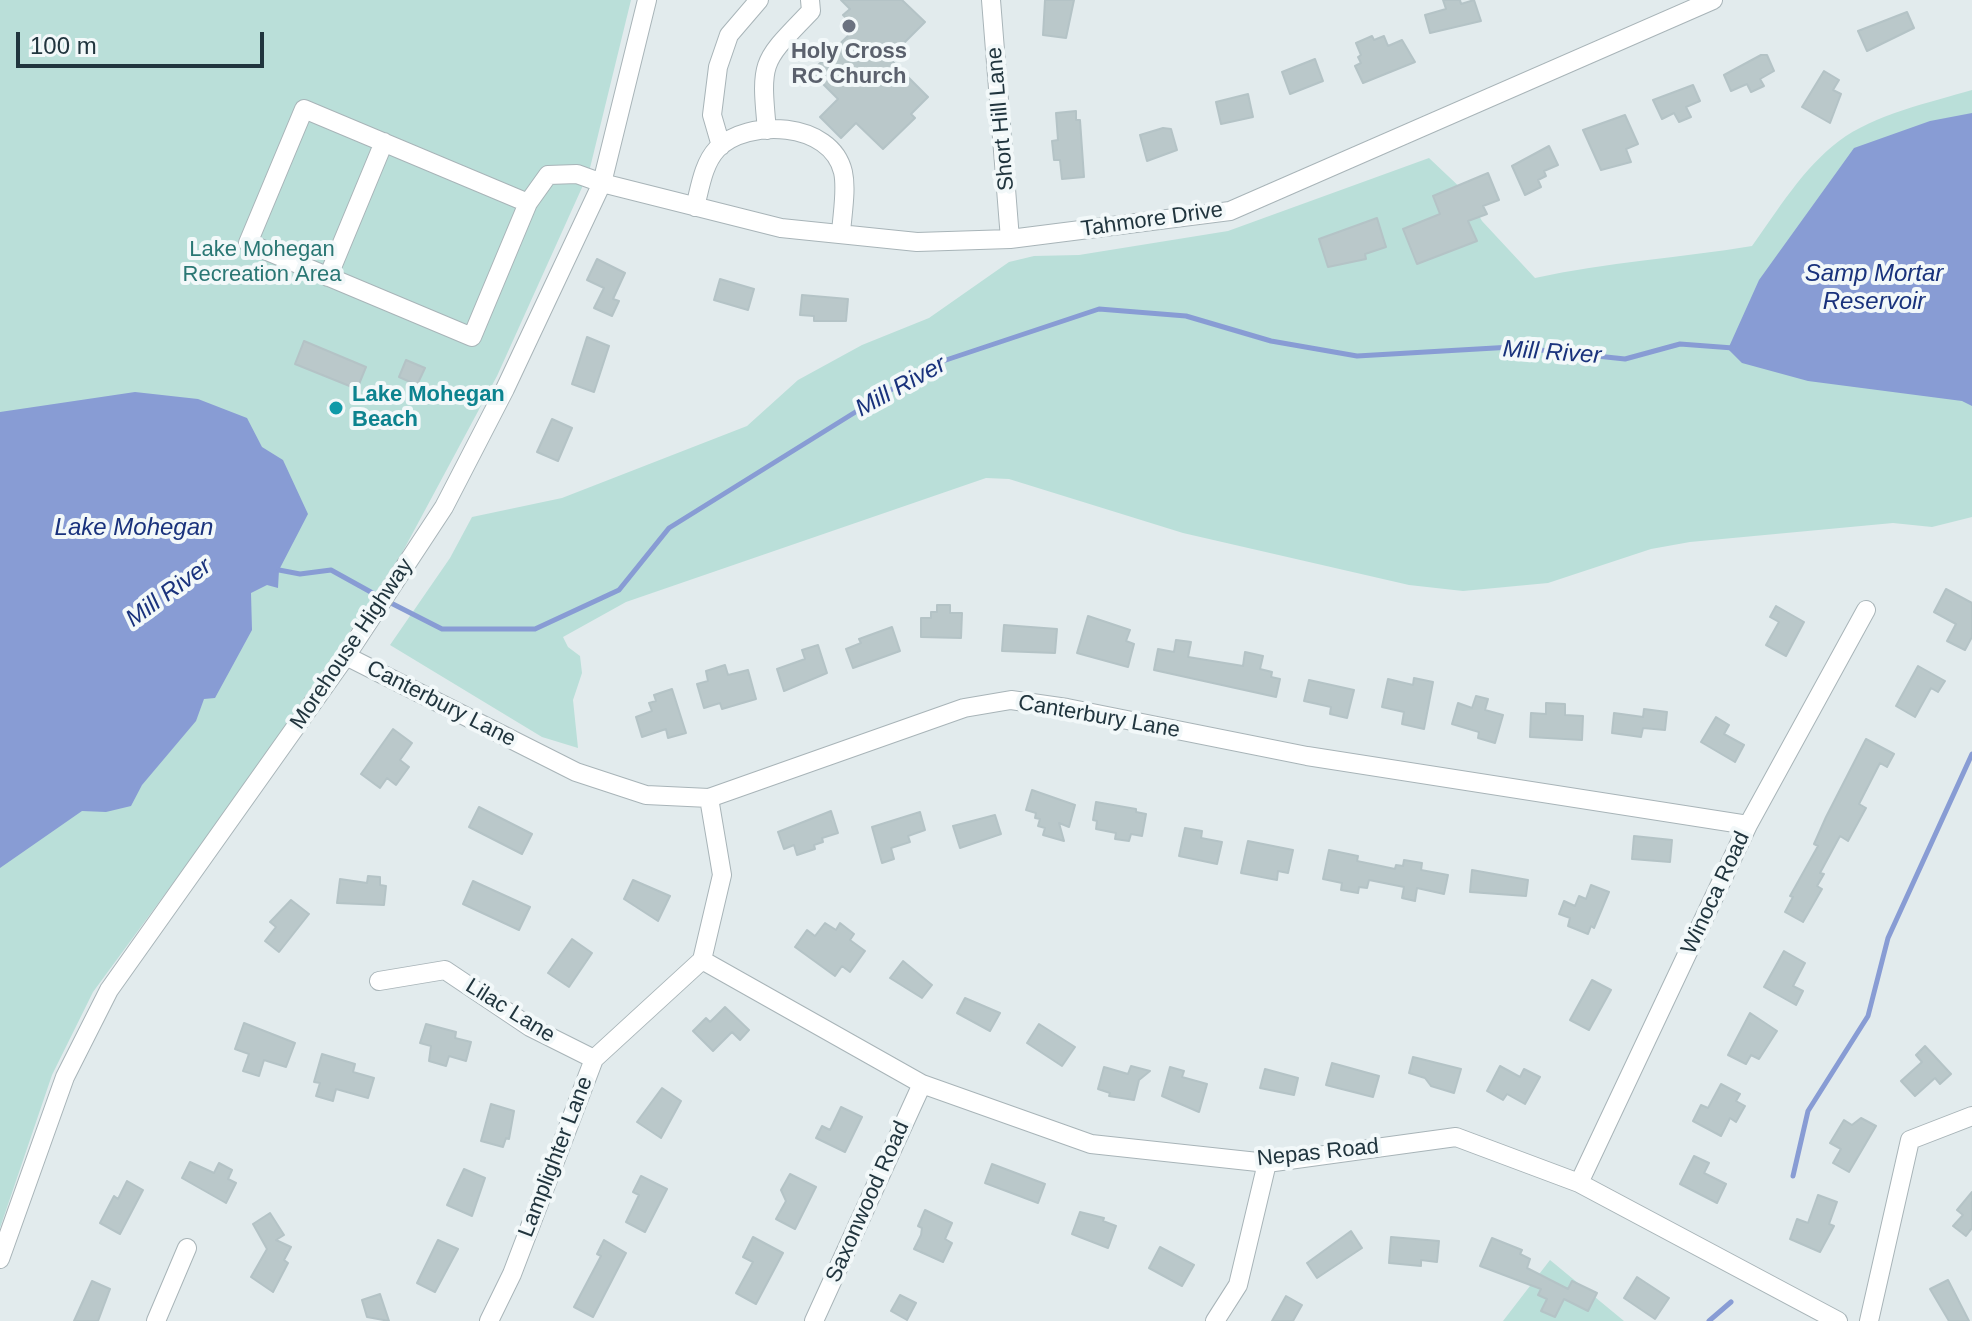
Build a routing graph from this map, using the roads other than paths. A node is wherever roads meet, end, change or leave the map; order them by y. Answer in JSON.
{"nodes":[{"id":1,"x":647,"y":0,"type":"edge"},
{"id":2,"x":759,"y":0,"type":"edge"},
{"id":3,"x":810,"y":0,"type":"edge"},
{"id":4,"x":991,"y":0,"type":"edge"},
{"id":5,"x":1713,"y":0,"type":"edge"},
{"id":6,"x":767,"y":130,"type":"junction"},
{"id":7,"x":384,"y":142,"type":"junction"},
{"id":8,"x":721,"y":146,"type":"junction"},
{"id":9,"x":602,"y":183,"type":"junction"},
{"id":10,"x":528,"y":203,"type":"junction"},
{"id":11,"x":695,"y":207,"type":"junction"},
{"id":12,"x":841,"y":234,"type":"junction"},
{"id":13,"x":1010,"y":239,"type":"junction"},
{"id":14,"x":328,"y":277,"type":"junction"},
{"id":15,"x":1866,"y":610,"type":"dead end"},
{"id":16,"x":346,"y":656,"type":"junction"},
{"id":17,"x":709,"y":798,"type":"junction"},
{"id":18,"x":1748,"y":825,"type":"junction"},
{"id":19,"x":702,"y":960,"type":"junction"},
{"id":20,"x":379,"y":981,"type":"dead end"},
{"id":21,"x":594,"y":1059,"type":"junction"},
{"id":22,"x":922,"y":1084,"type":"junction"},
{"id":23,"x":1972,"y":1116,"type":"edge"},
{"id":24,"x":1267,"y":1163,"type":"junction"},
{"id":25,"x":1579,"y":1183,"type":"junction"},
{"id":26,"x":187,"y":1248,"type":"dead end"},
{"id":27,"x":0,"y":1259,"type":"edge"},
{"id":28,"x":156,"y":1321,"type":"edge"},
{"id":29,"x":489,"y":1321,"type":"edge"},
{"id":30,"x":814,"y":1321,"type":"edge"},
{"id":31,"x":1215,"y":1321,"type":"edge"},
{"id":32,"x":1838,"y":1321,"type":"edge"},
{"id":33,"x":1869,"y":1321,"type":"edge"}],
"edges":[{"from":1,"to":9,"type":"street","name":"Morehouse Highway"},
{"from":2,"to":8,"type":"street"},
{"from":3,"to":6,"type":"street"},
{"from":4,"to":13,"type":"street","name":"Short Hill Lane"},
{"from":5,"to":13,"type":"street","name":"Tahmore Drive"},
{"from":6,"to":8,"type":"street"},
{"from":6,"to":12,"type":"street"},
{"from":7,"to":10,"type":"street"},
{"from":7,"to":14,"type":"street"},
{"from":7,"to":14,"type":"street"},
{"from":8,"to":11,"type":"street"},
{"from":9,"to":10,"type":"street","name":"Tahmore Drive"},
{"from":9,"to":11,"type":"street","name":"Tahmore Drive"},
{"from":9,"to":16,"type":"street","name":"Morehouse Highway"},
{"from":10,"to":14,"type":"street"},
{"from":11,"to":12,"type":"street","name":"Tahmore Drive"},
{"from":12,"to":13,"type":"street","name":"Tahmore Drive"},
{"from":15,"to":18,"type":"street","name":"Winoca Road"},
{"from":16,"to":17,"type":"street","name":"Canterbury Lane"},
{"from":16,"to":27,"type":"street","name":"Morehouse Highway"},
{"from":17,"to":18,"type":"street","name":"Canterbury Lane"},
{"from":17,"to":19,"type":"street"},
{"from":18,"to":25,"type":"street","name":"Winoca Road"},
{"from":19,"to":21,"type":"street","name":"Lamplighter Lane"},
{"from":19,"to":22,"type":"street","name":"Nepas Road"},
{"from":20,"to":21,"type":"street","name":"Lilac Lane"},
{"from":21,"to":29,"type":"street","name":"Lamplighter Lane"},
{"from":22,"to":24,"type":"street","name":"Nepas Road"},
{"from":22,"to":30,"type":"street","name":"Saxonwood Road"},
{"from":23,"to":33,"type":"street"},
{"from":24,"to":25,"type":"street","name":"Nepas Road"},
{"from":24,"to":31,"type":"street"},
{"from":25,"to":32,"type":"street","name":"Nepas Road"},
{"from":26,"to":28,"type":"street"}]}
